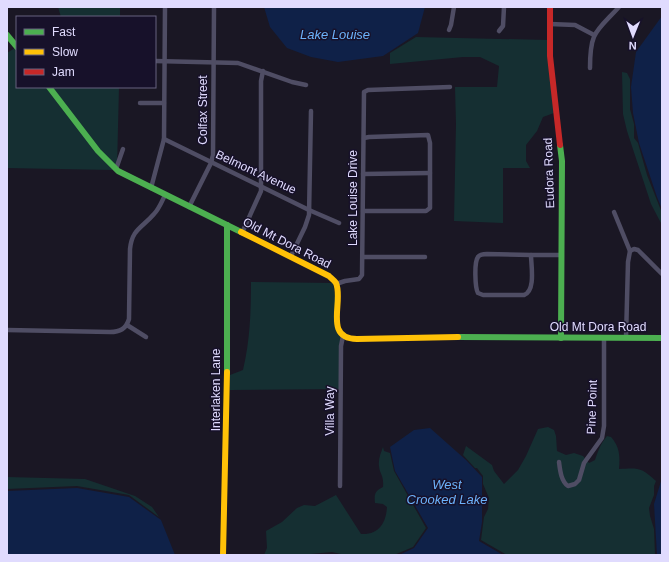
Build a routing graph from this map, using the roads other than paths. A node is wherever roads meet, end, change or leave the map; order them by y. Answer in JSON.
{"nodes":[{"id":1,"x":165,"y":7,"type":"edge"},
{"id":2,"x":214,"y":7,"type":"edge"},
{"id":3,"x":454,"y":7,"type":"edge"},
{"id":4,"x":504,"y":7,"type":"edge"},
{"id":5,"x":550,"y":7,"type":"edge"},
{"id":6,"x":619,"y":7,"type":"edge"},
{"id":7,"x":550,"y":24,"type":"junction"},
{"id":8,"x":449,"y":30,"type":"dead end"},
{"id":9,"x":498,"y":32,"type":"dead end"},
{"id":10,"x":7,"y":35,"type":"edge"},
{"id":11,"x":594,"y":35,"type":"junction"},
{"id":12,"x":16,"y":46,"type":"edge"},
{"id":13,"x":156,"y":61,"type":"edge"},
{"id":14,"x":165,"y":61,"type":"junction"},
{"id":15,"x":213,"y":62,"type":"junction"},
{"id":16,"x":590,"y":68,"type":"dead end"},
{"id":17,"x":263,"y":71,"type":"junction"},
{"id":18,"x":306,"y":85,"type":"dead end"},
{"id":19,"x":450,"y":87,"type":"dead end"},
{"id":20,"x":50,"y":88,"type":"edge"},
{"id":21,"x":140,"y":103,"type":"dead end"},
{"id":22,"x":164,"y":103,"type":"junction"},
{"id":23,"x":311,"y":111,"type":"dead end"},
{"id":24,"x":364,"y":138,"type":"junction"},
{"id":25,"x":164,"y":139,"type":"junction"},
{"id":26,"x":124,"y":149,"type":"dead end"},
{"id":27,"x":211,"y":163,"type":"junction"},
{"id":28,"x":116,"y":169,"type":"junction"},
{"id":29,"x":430,"y":173,"type":"junction"},
{"id":30,"x":363,"y":174,"type":"junction"},
{"id":31,"x":261,"y":186,"type":"junction"},
{"id":32,"x":151,"y":188,"type":"junction"},
{"id":33,"x":165,"y":195,"type":"junction"},
{"id":34,"x":189,"y":207,"type":"junction"},
{"id":35,"x":309,"y":210,"type":"junction"},
{"id":36,"x":363,"y":211,"type":"junction"},
{"id":37,"x":614,"y":212,"type":"dead end"},
{"id":38,"x":339,"y":223,"type":"dead end"},
{"id":39,"x":227,"y":225,"type":"junction"},
{"id":40,"x":242,"y":233,"type":"junction"},
{"id":41,"x":630,"y":251,"type":"junction"},
{"id":42,"x":532,"y":255,"type":"junction"},
{"id":43,"x":561,"y":255,"type":"junction"},
{"id":44,"x":291,"y":256,"type":"junction"},
{"id":45,"x":363,"y":257,"type":"junction"},
{"id":46,"x":425,"y":257,"type":"dead end"},
{"id":47,"x":662,"y":274,"type":"edge"},
{"id":48,"x":336,"y":284,"type":"junction"},
{"id":49,"x":127,"y":325,"type":"junction"},
{"id":50,"x":7,"y":330,"type":"edge"},
{"id":51,"x":343,"y":336,"type":"junction"},
{"id":52,"x":146,"y":337,"type":"dead end"},
{"id":53,"x":561,"y":338,"type":"junction"},
{"id":54,"x":604,"y":338,"type":"junction"},
{"id":55,"x":626,"y":338,"type":"junction"},
{"id":56,"x":662,"y":338,"type":"edge"},
{"id":57,"x":559,"y":462,"type":"dead end"},
{"id":58,"x":340,"y":486,"type":"dead end"},
{"id":59,"x":223,"y":555,"type":"edge"}],
"edges":[{"from":1,"to":14,"type":"street"},
{"from":2,"to":15,"type":"street","name":"Colfax Street"},
{"from":3,"to":8,"type":"street"},
{"from":4,"to":9,"type":"street"},
{"from":5,"to":7,"type":"street","name":"Eudora Road"},
{"from":6,"to":11,"type":"street"},
{"from":7,"to":11,"type":"street"},
{"from":7,"to":43,"type":"street","name":"Eudora Road"},
{"from":10,"to":12,"type":"street"},
{"from":11,"to":16,"type":"street"},
{"from":13,"to":14,"type":"street"},
{"from":14,"to":15,"type":"street"},
{"from":14,"to":22,"type":"street"},
{"from":15,"to":17,"type":"street"},
{"from":15,"to":27,"type":"street","name":"Colfax Street"},
{"from":17,"to":18,"type":"street"},
{"from":17,"to":31,"type":"street"},
{"from":19,"to":24,"type":"street","name":"Lake Louise Drive"},
{"from":20,"to":28,"type":"street","name":"Old Mt Dora Road"},
{"from":21,"to":22,"type":"street"},
{"from":22,"to":25,"type":"street"},
{"from":23,"to":35,"type":"street"},
{"from":24,"to":29,"type":"street"},
{"from":24,"to":30,"type":"street","name":"Lake Louise Drive"},
{"from":25,"to":27,"type":"street","name":"Belmont Avenue"},
{"from":25,"to":32,"type":"street"},
{"from":26,"to":28,"type":"street"},
{"from":27,"to":31,"type":"street","name":"Belmont Avenue"},
{"from":27,"to":34,"type":"street","name":"Colfax Street"},
{"from":28,"to":32,"type":"street","name":"Old Mt Dora Road"},
{"from":29,"to":30,"type":"street"},
{"from":29,"to":36,"type":"street"},
{"from":30,"to":36,"type":"street","name":"Lake Louise Drive"},
{"from":31,"to":35,"type":"street","name":"Belmont Avenue"},
{"from":31,"to":40,"type":"street"},
{"from":32,"to":33,"type":"street","name":"Old Mt Dora Road"},
{"from":33,"to":34,"type":"street","name":"Old Mt Dora Road"},
{"from":33,"to":49,"type":"street"},
{"from":34,"to":39,"type":"street","name":"Old Mt Dora Road"},
{"from":35,"to":38,"type":"street","name":"Belmont Avenue"},
{"from":35,"to":44,"type":"street"},
{"from":36,"to":45,"type":"street","name":"Lake Louise Drive"},
{"from":37,"to":41,"type":"street"},
{"from":39,"to":40,"type":"street","name":"Old Mt Dora Road"},
{"from":39,"to":59,"type":"street","name":"Interlaken Lane"},
{"from":40,"to":44,"type":"street","name":"Old Mt Dora Road"},
{"from":41,"to":47,"type":"street"},
{"from":41,"to":55,"type":"street"},
{"from":42,"to":42,"type":"street"},
{"from":42,"to":43,"type":"street"},
{"from":43,"to":53,"type":"street","name":"Eudora Road"},
{"from":44,"to":48,"type":"street","name":"Old Mt Dora Road"},
{"from":45,"to":46,"type":"street"},
{"from":45,"to":48,"type":"street","name":"Lake Louise Drive"},
{"from":48,"to":51,"type":"street","name":"Old Mt Dora Road"},
{"from":49,"to":50,"type":"street"},
{"from":49,"to":52,"type":"street"},
{"from":51,"to":53,"type":"street","name":"Old Mt Dora Road"},
{"from":51,"to":58,"type":"street","name":"Villa Way"},
{"from":53,"to":54,"type":"street","name":"Old Mt Dora Road"},
{"from":54,"to":55,"type":"street","name":"Old Mt Dora Road"},
{"from":54,"to":57,"type":"street","name":"Pine Point"},
{"from":55,"to":56,"type":"street","name":"Old Mt Dora Road"}]}
